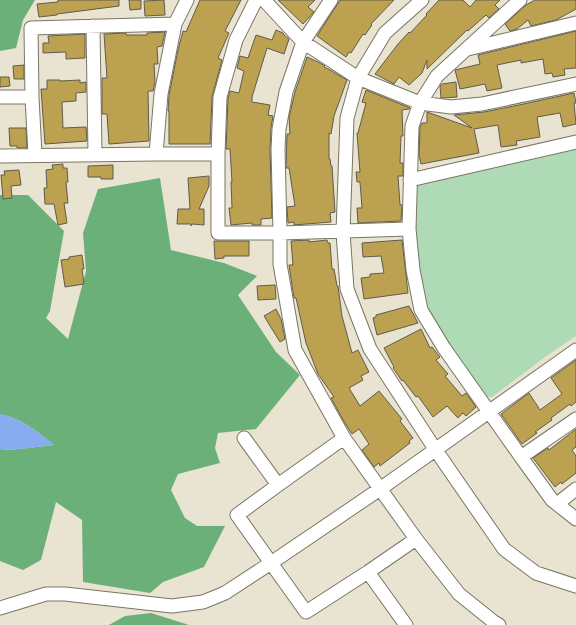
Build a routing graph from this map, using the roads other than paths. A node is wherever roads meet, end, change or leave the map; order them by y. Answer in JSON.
{"nodes":[{"id":1,"x":187,"y":0,"type":"edge"},
{"id":2,"x":256,"y":0,"type":"edge"},
{"id":3,"x":264,"y":0,"type":"edge"},
{"id":4,"x":331,"y":0,"type":"edge"},
{"id":5,"x":422,"y":0,"type":"edge"},
{"id":6,"x":520,"y":0,"type":"edge"},
{"id":7,"x":576,"y":23,"type":"edge"},
{"id":8,"x":175,"y":24,"type":"junction"},
{"id":9,"x":93,"y":26,"type":"junction"},
{"id":10,"x":303,"y":42,"type":"junction"},
{"id":11,"x":466,"y":50,"type":"junction"},
{"id":12,"x":358,"y":78,"type":"junction"},
{"id":13,"x":576,"y":84,"type":"edge"},
{"id":14,"x":0,"y":97,"type":"edge"},
{"id":15,"x":32,"y":97,"type":"junction"},
{"id":16,"x":420,"y":103,"type":"junction"},
{"id":17,"x":576,"y":142,"type":"edge"},
{"id":18,"x":95,"y":154,"type":"junction"},
{"id":19,"x":156,"y":154,"type":"junction"},
{"id":20,"x":218,"y":154,"type":"junction"},
{"id":21,"x":35,"y":155,"type":"junction"},
{"id":22,"x":0,"y":156,"type":"edge"},
{"id":23,"x":410,"y":180,"type":"junction"},
{"id":24,"x":409,"y":229,"type":"junction"},
{"id":25,"x":343,"y":232,"type":"junction"},
{"id":26,"x":280,"y":233,"type":"junction"},
{"id":27,"x":576,"y":350,"type":"edge"},
{"id":28,"x":488,"y":412,"type":"junction"},
{"id":29,"x":576,"y":419,"type":"edge"},
{"id":30,"x":244,"y":438,"type":"dead end"},
{"id":31,"x":344,"y":438,"type":"junction"},
{"id":32,"x":435,"y":449,"type":"junction"},
{"id":33,"x":521,"y":457,"type":"junction"},
{"id":34,"x":278,"y":485,"type":"junction"},
{"id":35,"x":380,"y":489,"type":"junction"},
{"id":36,"x":576,"y":489,"type":"edge"},
{"id":37,"x":557,"y":504,"type":"junction"},
{"id":38,"x":576,"y":519,"type":"edge"},
{"id":39,"x":416,"y":539,"type":"junction"},
{"id":40,"x":271,"y":563,"type":"junction"},
{"id":41,"x":368,"y":572,"type":"junction"},
{"id":42,"x":576,"y":586,"type":"edge"},
{"id":43,"x":0,"y":608,"type":"edge"},
{"id":44,"x":406,"y":625,"type":"edge"},
{"id":45,"x":499,"y":625,"type":"edge"}],
"edges":[{"from":1,"to":8,"type":"street"},
{"from":2,"to":20,"type":"street"},
{"from":3,"to":10,"type":"street"},
{"from":4,"to":10,"type":"street"},
{"from":5,"to":12,"type":"street"},
{"from":6,"to":11,"type":"street"},
{"from":7,"to":11,"type":"street"},
{"from":8,"to":9,"type":"street"},
{"from":8,"to":19,"type":"street"},
{"from":9,"to":15,"type":"street"},
{"from":9,"to":18,"type":"street"},
{"from":10,"to":12,"type":"street"},
{"from":10,"to":26,"type":"street"},
{"from":11,"to":16,"type":"street"},
{"from":12,"to":16,"type":"street"},
{"from":12,"to":25,"type":"street"},
{"from":13,"to":16,"type":"street"},
{"from":14,"to":15,"type":"street"},
{"from":15,"to":21,"type":"street"},
{"from":16,"to":23,"type":"street"},
{"from":17,"to":23,"type":"street"},
{"from":18,"to":19,"type":"street"},
{"from":18,"to":21,"type":"street"},
{"from":19,"to":20,"type":"street"},
{"from":20,"to":26,"type":"street"},
{"from":21,"to":22,"type":"street"},
{"from":23,"to":24,"type":"street"},
{"from":24,"to":25,"type":"street"},
{"from":24,"to":28,"type":"street"},
{"from":25,"to":26,"type":"street"},
{"from":25,"to":32,"type":"street"},
{"from":26,"to":31,"type":"street"},
{"from":27,"to":28,"type":"street"},
{"from":28,"to":32,"type":"street"},
{"from":28,"to":33,"type":"street"},
{"from":29,"to":33,"type":"street"},
{"from":30,"to":34,"type":"street"},
{"from":31,"to":34,"type":"street"},
{"from":31,"to":35,"type":"street"},
{"from":32,"to":35,"type":"street"},
{"from":32,"to":42,"type":"street"},
{"from":33,"to":37,"type":"street"},
{"from":34,"to":40,"type":"street"},
{"from":35,"to":39,"type":"street"},
{"from":35,"to":40,"type":"street"},
{"from":36,"to":37,"type":"street"},
{"from":37,"to":38,"type":"street"},
{"from":39,"to":41,"type":"street"},
{"from":39,"to":45,"type":"street"},
{"from":40,"to":41,"type":"street"},
{"from":40,"to":43,"type":"street"},
{"from":41,"to":44,"type":"street"}]}
